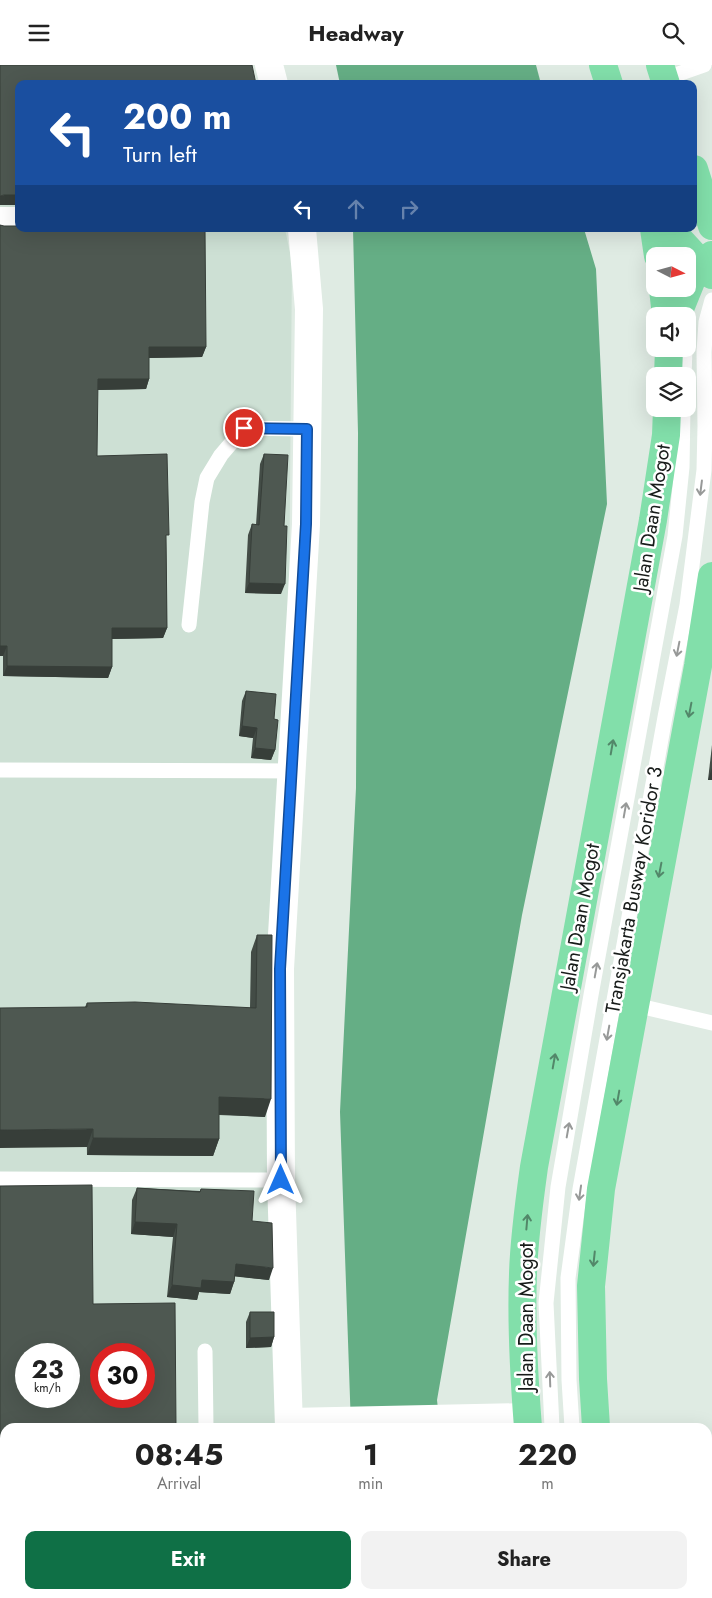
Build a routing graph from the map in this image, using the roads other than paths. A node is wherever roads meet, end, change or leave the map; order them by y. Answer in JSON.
{"nodes":[{"id":1,"x":269,"y":65,"type":"edge"},
{"id":2,"x":603,"y":65,"type":"edge"},
{"id":3,"x":704,"y":65,"type":"edge"},
{"id":4,"x":663,"y":76,"type":"edge"},
{"id":5,"x":273,"y":80,"type":"edge"},
{"id":6,"x":608,"y":80,"type":"edge"},
{"id":7,"x":697,"y":178,"type":"edge"},
{"id":8,"x":0,"y":221,"type":"edge"},
{"id":9,"x":15,"y":221,"type":"edge"},
{"id":10,"x":712,"y":226,"type":"edge"},
{"id":11,"x":302,"y":232,"type":"edge"},
{"id":12,"x":654,"y":232,"type":"edge"},
{"id":13,"x":666,"y":232,"type":"edge"},
{"id":14,"x":657,"y":247,"type":"edge"},
{"id":15,"x":708,"y":264,"type":"edge"},
{"id":16,"x":712,"y":300,"type":"edge"},
{"id":17,"x":681,"y":307,"type":"edge"},
{"id":18,"x":691,"y":307,"type":"edge"},
{"id":19,"x":667,"y":417,"type":"edge"},
{"id":20,"x":684,"y":417,"type":"edge"},
{"id":21,"x":307,"y":429,"type":"junction"},
{"id":22,"x":712,"y":575,"type":"edge"},
{"id":23,"x":189,"y":625,"type":"dead end"},
{"id":24,"x":705,"y":668,"type":"edge"},
{"id":25,"x":0,"y":770,"type":"edge"},
{"id":26,"x":293,"y":771,"type":"junction"},
{"id":27,"x":635,"y":1005,"type":"junction"},
{"id":28,"x":712,"y":1023,"type":"edge"},
{"id":29,"x":0,"y":1179,"type":"edge"},
{"id":30,"x":281,"y":1180,"type":"junction"},
{"id":31,"x":205,"y":1351,"type":"dead end"},
{"id":32,"x":206,"y":1423,"type":"edge"},
{"id":33,"x":294,"y":1423,"type":"edge"},
{"id":34,"x":530,"y":1423,"type":"edge"},
{"id":35,"x":572,"y":1423,"type":"edge"},
{"id":36,"x":596,"y":1423,"type":"edge"}],
"edges":[{"from":1,"to":5,"type":"street"},
{"from":2,"to":6,"type":"highway"},
{"from":3,"to":4,"type":"lane"},
{"from":7,"to":10,"type":"highway"},
{"from":8,"to":9,"type":"street"},
{"from":11,"to":21,"type":"street"},
{"from":12,"to":14,"type":"highway"},
{"from":13,"to":15,"type":"highway"},
{"from":15,"to":17,"type":"highway"},
{"from":15,"to":18,"type":"lane"},
{"from":16,"to":35,"type":"lane","name":"Transjakarta Busway Koridor 3","one_way":true},
{"from":34,"to":19,"type":"highway","name":"Jalan Daan Mogot","one_way":true},
{"from":34,"to":20,"type":"lane","name":"Transjakarta Busway Koridor 3","one_way":true},
{"from":21,"to":23,"type":"lane"},
{"from":21,"to":26,"type":"street"},
{"from":22,"to":24,"type":"highway"},
{"from":24,"to":27,"type":"highway","one_way":true},
{"from":25,"to":26,"type":"lane"},
{"from":26,"to":30,"type":"street"},
{"from":27,"to":28,"type":"lane"},
{"from":27,"to":36,"type":"highway","one_way":true},
{"from":29,"to":30,"type":"lane"},
{"from":30,"to":33,"type":"street"},
{"from":31,"to":32,"type":"lane"}]}
